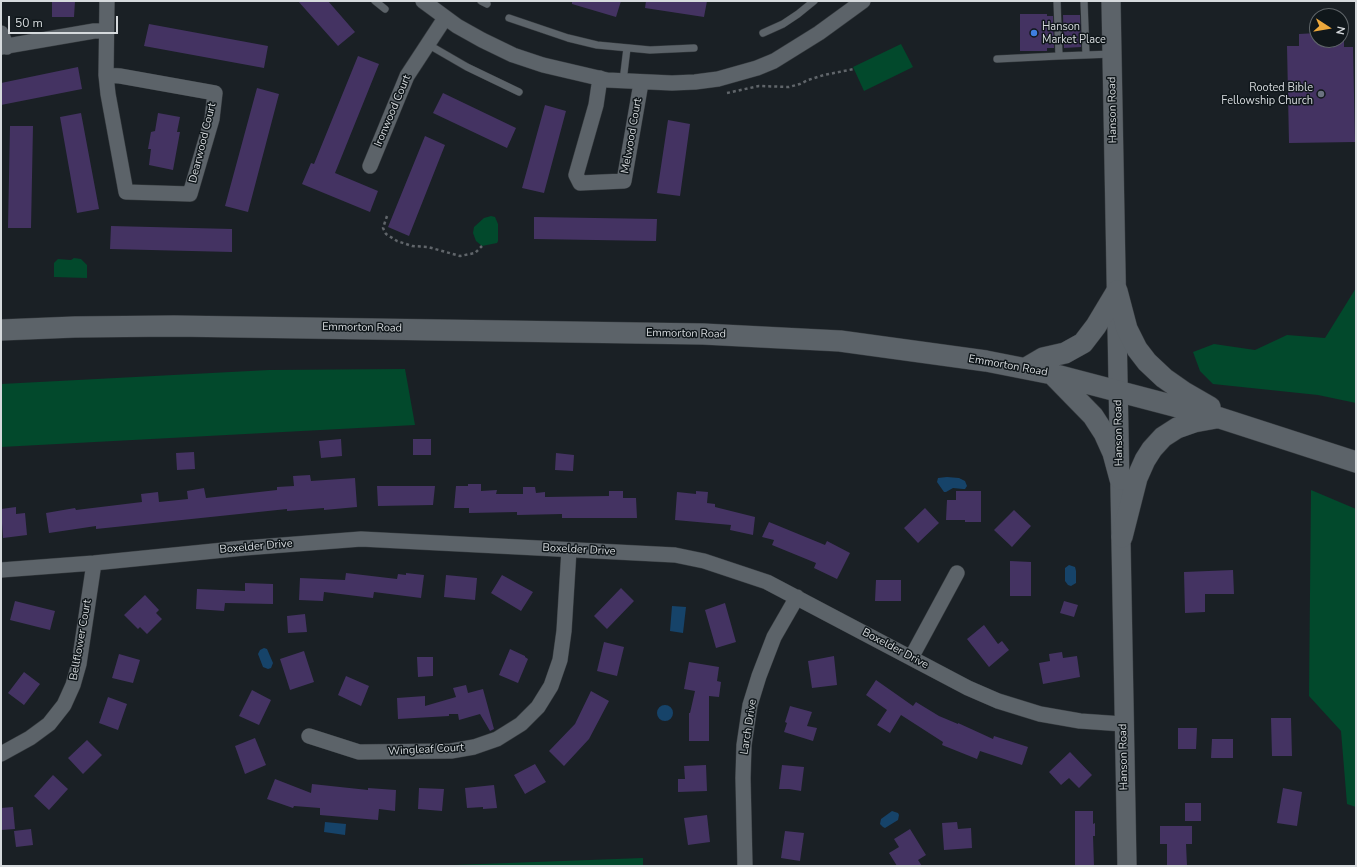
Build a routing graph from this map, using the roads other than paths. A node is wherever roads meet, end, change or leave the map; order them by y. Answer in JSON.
{"nodes":[{"id":1,"x":107,"y":1,"type":"edge"},
{"id":2,"x":375,"y":1,"type":"edge"},
{"id":3,"x":423,"y":1,"type":"edge"},
{"id":4,"x":814,"y":1,"type":"edge"},
{"id":5,"x":1057,"y":1,"type":"edge"},
{"id":6,"x":1084,"y":1,"type":"edge"},
{"id":7,"x":1111,"y":1,"type":"edge"},
{"id":8,"x":854,"y":3,"type":"edge"},
{"id":9,"x":385,"y":9,"type":"dead end"},
{"id":10,"x":445,"y":18,"type":"junction"},
{"id":11,"x":509,"y":18,"type":"dead end"},
{"id":12,"x":106,"y":30,"type":"junction"},
{"id":13,"x":1,"y":32,"type":"edge"},
{"id":14,"x":763,"y":33,"type":"dead end"},
{"id":15,"x":429,"y":45,"type":"junction"},
{"id":16,"x":4,"y":47,"type":"edge"},
{"id":17,"x":627,"y":48,"type":"junction"},
{"id":18,"x":694,"y":48,"type":"dead end"},
{"id":19,"x":1112,"y":54,"type":"junction"},
{"id":20,"x":1086,"y":55,"type":"junction"},
{"id":21,"x":1060,"y":56,"type":"junction"},
{"id":22,"x":997,"y":59,"type":"dead end"},
{"id":23,"x":106,"y":75,"type":"junction"},
{"id":24,"x":600,"y":78,"type":"junction"},
{"id":25,"x":623,"y":81,"type":"junction"},
{"id":26,"x":641,"y":82,"type":"junction"},
{"id":27,"x":519,"y":92,"type":"dead end"},
{"id":28,"x":370,"y":166,"type":"dead end"},
{"id":29,"x":1117,"y":291,"type":"junction"},
{"id":30,"x":1,"y":330,"type":"edge"},
{"id":31,"x":1026,"y":368,"type":"junction"},
{"id":32,"x":1052,"y":374,"type":"junction"},
{"id":33,"x":1119,"y":390,"type":"junction"},
{"id":34,"x":1220,"y":418,"type":"junction"},
{"id":35,"x":1242,"y":424,"type":"junction"},
{"id":36,"x":1356,"y":462,"type":"edge"},
{"id":37,"x":1120,"y":479,"type":"junction"},
{"id":38,"x":1122,"y":537,"type":"junction"},
{"id":39,"x":569,"y":550,"type":"junction"},
{"id":40,"x":94,"y":563,"type":"junction"},
{"id":41,"x":1,"y":570,"type":"edge"},
{"id":42,"x":957,"y":573,"type":"dead end"},
{"id":43,"x":797,"y":597,"type":"junction"},
{"id":44,"x":911,"y":658,"type":"junction"},
{"id":45,"x":1123,"y":724,"type":"junction"},
{"id":46,"x":309,"y":736,"type":"dead end"},
{"id":47,"x":1,"y":754,"type":"edge"},
{"id":48,"x":745,"y":866,"type":"edge"},
{"id":49,"x":1126,"y":866,"type":"edge"}],
"edges":[{"from":1,"to":12,"type":"street","name":"Dearwood Court"},
{"from":2,"to":9,"type":"lane"},
{"from":3,"to":10,"type":"street"},
{"from":4,"to":14,"type":"lane"},
{"from":5,"to":21,"type":"lane"},
{"from":6,"to":20,"type":"lane"},
{"from":7,"to":19,"type":"street","name":"Hanson Road"},
{"from":8,"to":26,"type":"street"},
{"from":10,"to":15,"type":"street","name":"Ironwood Court"},
{"from":10,"to":24,"type":"street"},
{"from":11,"to":17,"type":"lane"},
{"from":12,"to":16,"type":"street"},
{"from":12,"to":23,"type":"street","name":"Dearwood Court"},
{"from":13,"to":16,"type":"street"},
{"from":15,"to":27,"type":"lane"},
{"from":15,"to":28,"type":"street","name":"Ironwood Court"},
{"from":17,"to":18,"type":"lane"},
{"from":17,"to":25,"type":"lane"},
{"from":19,"to":20,"type":"lane"},
{"from":19,"to":29,"type":"street","name":"Hanson Road"},
{"from":20,"to":21,"type":"lane"},
{"from":21,"to":22,"type":"lane"},
{"from":23,"to":23,"type":"street","name":"Dearwood Court"},
{"from":24,"to":25,"type":"street"},
{"from":24,"to":26,"type":"street","name":"Melwood Court"},
{"from":25,"to":26,"type":"street"},
{"from":29,"to":31,"type":"main road"},
{"from":29,"to":33,"type":"street","name":"Hanson Road"},
{"from":29,"to":35,"type":"main road"},
{"from":30,"to":31,"type":"main road","name":"Emmorton Road"},
{"from":31,"to":32,"type":"main road","name":"Emmorton Road"},
{"from":32,"to":33,"type":"main road","name":"Emmorton Road"},
{"from":32,"to":37,"type":"main road"},
{"from":33,"to":34,"type":"main road","name":"Emmorton Road"},
{"from":33,"to":37,"type":"street","name":"Hanson Road"},
{"from":34,"to":35,"type":"main road","name":"Emmorton Road"},
{"from":34,"to":38,"type":"main road"},
{"from":35,"to":36,"type":"main road","name":"Emmorton Road"},
{"from":37,"to":38,"type":"street","name":"Hanson Road"},
{"from":38,"to":45,"type":"street","name":"Hanson Road"},
{"from":39,"to":40,"type":"street","name":"Boxelder Drive"},
{"from":39,"to":43,"type":"street","name":"Boxelder Drive"},
{"from":39,"to":46,"type":"street","name":"Wingleaf Court"},
{"from":40,"to":41,"type":"street","name":"Boxelder Drive"},
{"from":40,"to":47,"type":"street","name":"Bellflower Court"},
{"from":42,"to":44,"type":"street"},
{"from":43,"to":44,"type":"street","name":"Boxelder Drive"},
{"from":43,"to":48,"type":"street","name":"Larch Drive"},
{"from":44,"to":45,"type":"street","name":"Boxelder Drive"},
{"from":45,"to":49,"type":"street","name":"Hanson Road"}]}
